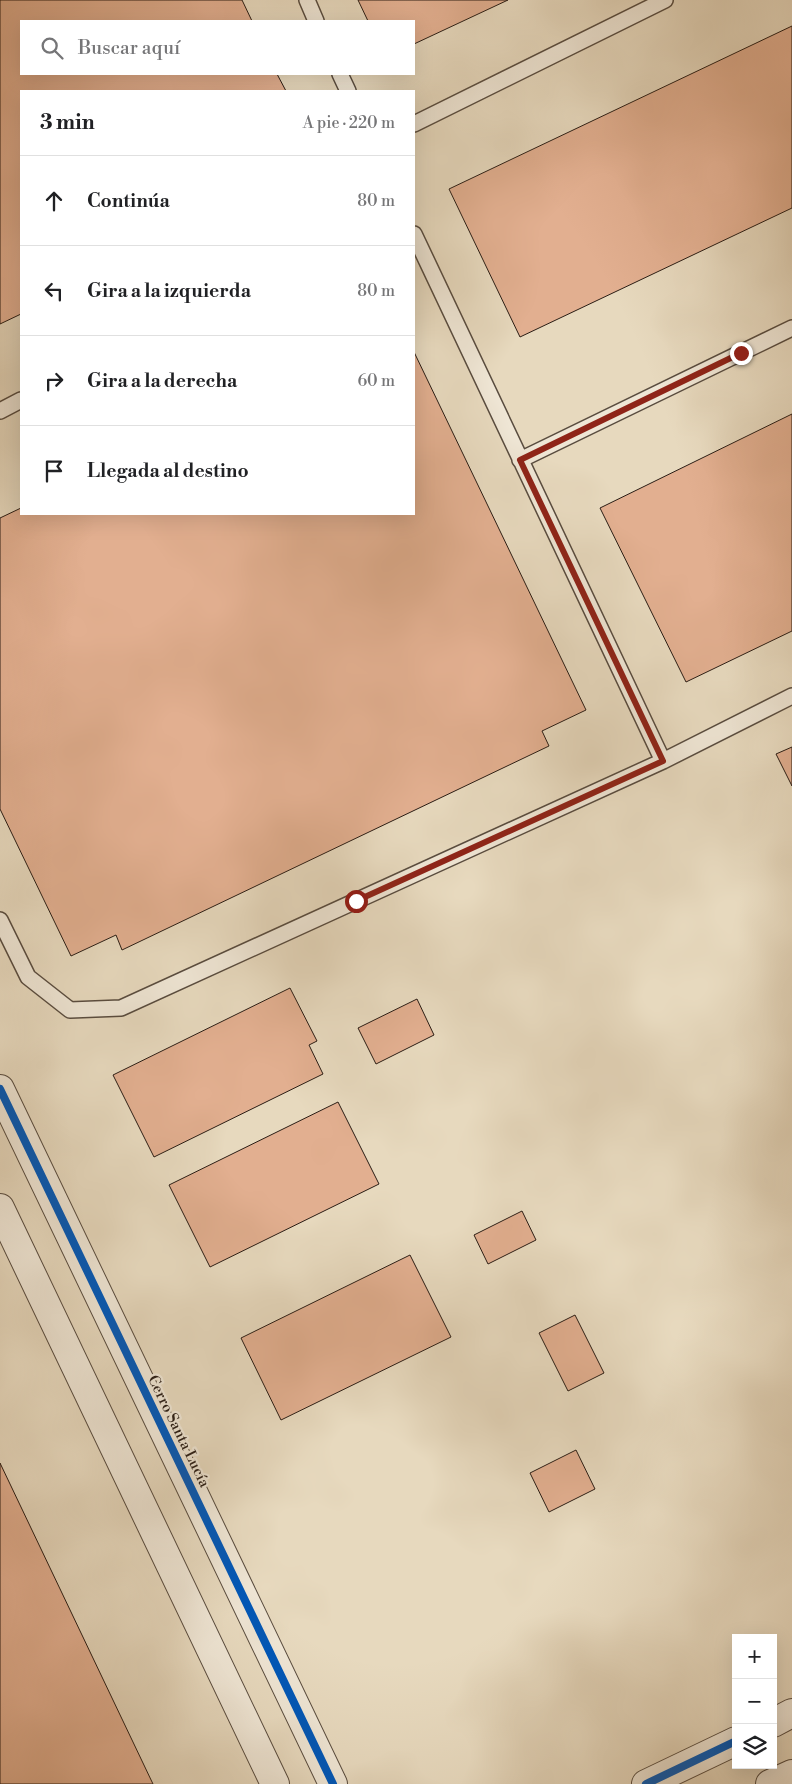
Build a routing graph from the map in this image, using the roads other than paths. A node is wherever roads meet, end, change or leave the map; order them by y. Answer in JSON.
{"nodes":[{"id":1,"x":307,"y":0,"type":"edge"},
{"id":2,"x":665,"y":0,"type":"edge"},
{"id":3,"x":316,"y":20,"type":"edge"},
{"id":4,"x":340,"y":75,"type":"edge"},
{"id":5,"x":348,"y":90,"type":"edge"},
{"id":6,"x":415,"y":124,"type":"edge"},
{"id":7,"x":415,"y":236,"type":"edge"},
{"id":8,"x":792,"y":328,"type":"edge"},
{"id":9,"x":20,"y":400,"type":"edge"},
{"id":10,"x":0,"y":410,"type":"edge"},
{"id":11,"x":520,"y":460,"type":"junction"},
{"id":12,"x":792,"y":696,"type":"edge"},
{"id":13,"x":663,"y":761,"type":"junction"},
{"id":14,"x":0,"y":920,"type":"edge"},
{"id":15,"x":0,"y":1089,"type":"edge"},
{"id":16,"x":0,"y":1208,"type":"edge"},
{"id":17,"x":792,"y":1714,"type":"edge"},
{"id":18,"x":777,"y":1720,"type":"edge"},
{"id":19,"x":732,"y":1743,"type":"edge"},
{"id":20,"x":792,"y":1774,"type":"edge"},
{"id":21,"x":276,"y":1784,"type":"edge"},
{"id":22,"x":334,"y":1784,"type":"edge"},
{"id":23,"x":646,"y":1784,"type":"edge"},
{"id":24,"x":770,"y":1784,"type":"edge"}],
"edges":[{"from":1,"to":3,"type":"lane"},
{"from":2,"to":6,"type":"lane"},
{"from":4,"to":5,"type":"lane"},
{"from":7,"to":11,"type":"lane"},
{"from":8,"to":11,"type":"lane"},
{"from":9,"to":10,"type":"lane"},
{"from":11,"to":13,"type":"lane"},
{"from":12,"to":13,"type":"lane"},
{"from":13,"to":14,"type":"lane"},
{"from":15,"to":22,"type":"street","name":"Cerro Santa Lucía"},
{"from":16,"to":21,"type":"street"},
{"from":17,"to":18,"type":"street"},
{"from":19,"to":23,"type":"street"},
{"from":20,"to":24,"type":"street"}]}
